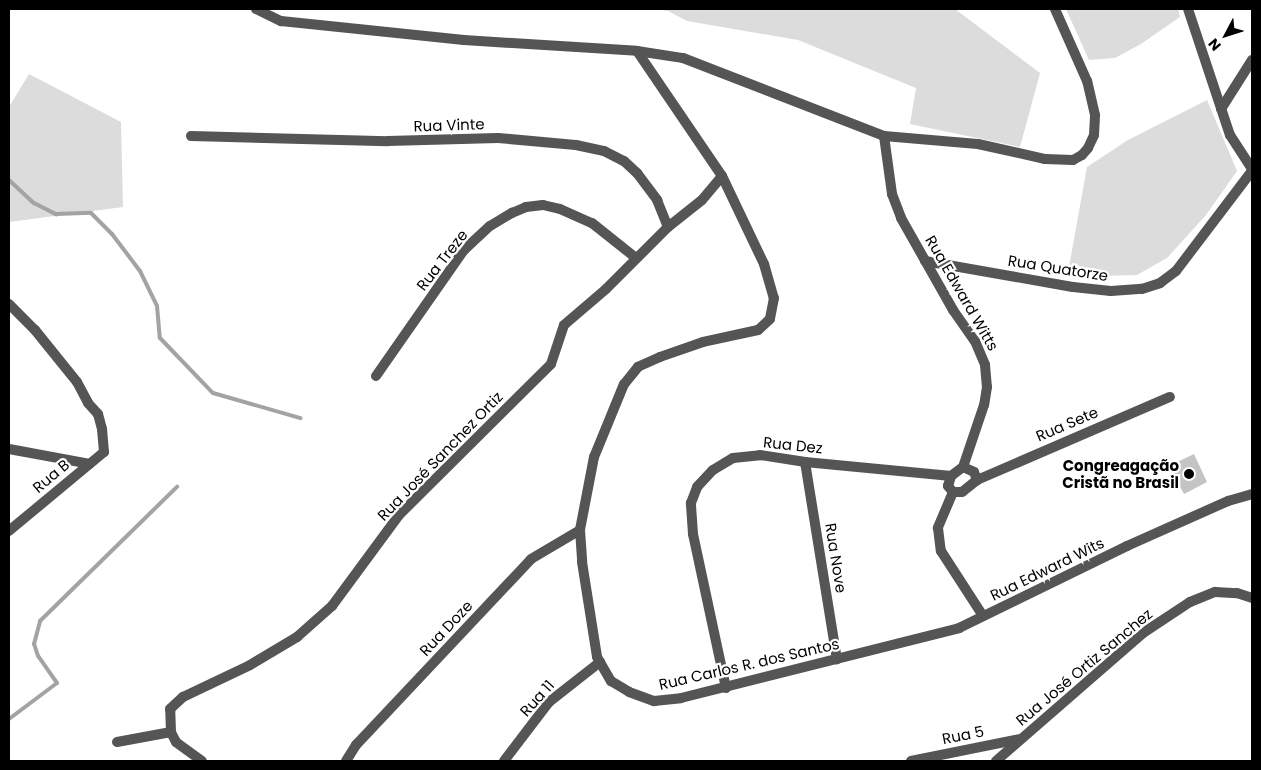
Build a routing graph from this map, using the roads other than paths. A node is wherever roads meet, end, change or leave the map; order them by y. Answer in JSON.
{"nodes":[{"id":1,"x":256,"y":9,"type":"edge"},
{"id":2,"x":1056,"y":9,"type":"edge"},
{"id":3,"x":1188,"y":9,"type":"edge"},
{"id":4,"x":637,"y":51,"type":"junction"},
{"id":5,"x":1252,"y":60,"type":"edge"},
{"id":6,"x":1221,"y":108,"type":"junction"},
{"id":7,"x":190,"y":136,"type":"dead end"},
{"id":8,"x":884,"y":136,"type":"junction"},
{"id":9,"x":1252,"y":170,"type":"edge"},
{"id":10,"x":722,"y":176,"type":"junction"},
{"id":11,"x":668,"y":227,"type":"junction"},
{"id":12,"x":636,"y":258,"type":"junction"},
{"id":13,"x":925,"y":261,"type":"junction"},
{"id":14,"x":9,"y":304,"type":"edge"},
{"id":15,"x":376,"y":376,"type":"dead end"},
{"id":16,"x":1170,"y":397,"type":"dead end"},
{"id":17,"x":9,"y":449,"type":"edge"},
{"id":18,"x":805,"y":462,"type":"junction"},
{"id":19,"x":90,"y":464,"type":"junction"},
{"id":20,"x":963,"y":467,"type":"junction"},
{"id":21,"x":951,"y":476,"type":"junction"},
{"id":22,"x":976,"y":480,"type":"junction"},
{"id":23,"x":953,"y":492,"type":"junction"},
{"id":24,"x":1252,"y":494,"type":"edge"},
{"id":25,"x":580,"y":530,"type":"junction"},
{"id":26,"x":9,"y":531,"type":"edge"},
{"id":27,"x":1252,"y":598,"type":"edge"},
{"id":28,"x":983,"y":616,"type":"junction"},
{"id":29,"x":837,"y":659,"type":"junction"},
{"id":30,"x":600,"y":662,"type":"junction"},
{"id":31,"x":726,"y":688,"type":"junction"},
{"id":32,"x":171,"y":732,"type":"junction"},
{"id":33,"x":1022,"y":739,"type":"junction"},
{"id":34,"x":117,"y":742,"type":"dead end"},
{"id":35,"x":202,"y":761,"type":"edge"},
{"id":36,"x":346,"y":761,"type":"edge"},
{"id":37,"x":504,"y":761,"type":"edge"},
{"id":38,"x":911,"y":761,"type":"edge"},
{"id":39,"x":996,"y":761,"type":"edge"}],
"edges":[{"from":1,"to":4,"type":"street"},
{"from":2,"to":8,"type":"street"},
{"from":3,"to":6,"type":"street"},
{"from":4,"to":8,"type":"street"},
{"from":4,"to":10,"type":"street","name":"Rua Carlos R. dos Santos"},
{"from":5,"to":6,"type":"street"},
{"from":6,"to":9,"type":"street"},
{"from":7,"to":11,"type":"street","name":"Rua Vinte"},
{"from":8,"to":13,"type":"street","name":"Rua Edward Witts"},
{"from":9,"to":13,"type":"street","name":"Rua Quatorze"},
{"from":10,"to":11,"type":"street","name":"Rua José Sanchez Ortiz"},
{"from":10,"to":25,"type":"street","name":"Rua Carlos R. dos Santos"},
{"from":11,"to":12,"type":"street","name":"Rua José Sanchez Ortiz"},
{"from":12,"to":15,"type":"street","name":"Rua Treze"},
{"from":12,"to":32,"type":"street","name":"Rua José Sanchez Ortiz"},
{"from":13,"to":20,"type":"street","name":"Rua Edward Witts"},
{"from":14,"to":19,"type":"street","name":"Rua B"},
{"from":16,"to":22,"type":"street","name":"Rua Sete"},
{"from":17,"to":19,"type":"street"},
{"from":18,"to":21,"type":"street","name":"Rua Dez"},
{"from":18,"to":29,"type":"street","name":"Rua Nove"},
{"from":18,"to":31,"type":"street","name":"Rua Dez"},
{"from":19,"to":26,"type":"street","name":"Rua B"},
{"from":20,"to":21,"type":"street"},
{"from":20,"to":22,"type":"street"},
{"from":21,"to":23,"type":"street","name":"Rua Edward Wits"},
{"from":22,"to":23,"type":"street"},
{"from":23,"to":28,"type":"street","name":"Rua Edward Wits"},
{"from":24,"to":28,"type":"street","name":"Rua Edward Wits"},
{"from":25,"to":30,"type":"street","name":"Rua Carlos R. dos Santos"},
{"from":25,"to":36,"type":"street","name":"Rua Doze"},
{"from":27,"to":33,"type":"street","name":"Rua José Ortiz Sanchez"},
{"from":28,"to":29,"type":"street","name":"Rua Carlos R. dos Santos"},
{"from":29,"to":31,"type":"street","name":"Rua Carlos R. dos Santos"},
{"from":30,"to":31,"type":"street","name":"Rua Carlos R. dos Santos"},
{"from":30,"to":37,"type":"street","name":"Rua 11"},
{"from":32,"to":34,"type":"street"},
{"from":32,"to":35,"type":"street"},
{"from":33,"to":38,"type":"street","name":"Rua 5"},
{"from":33,"to":39,"type":"street","name":"Rua José Ortiz Sanchez"}]}
